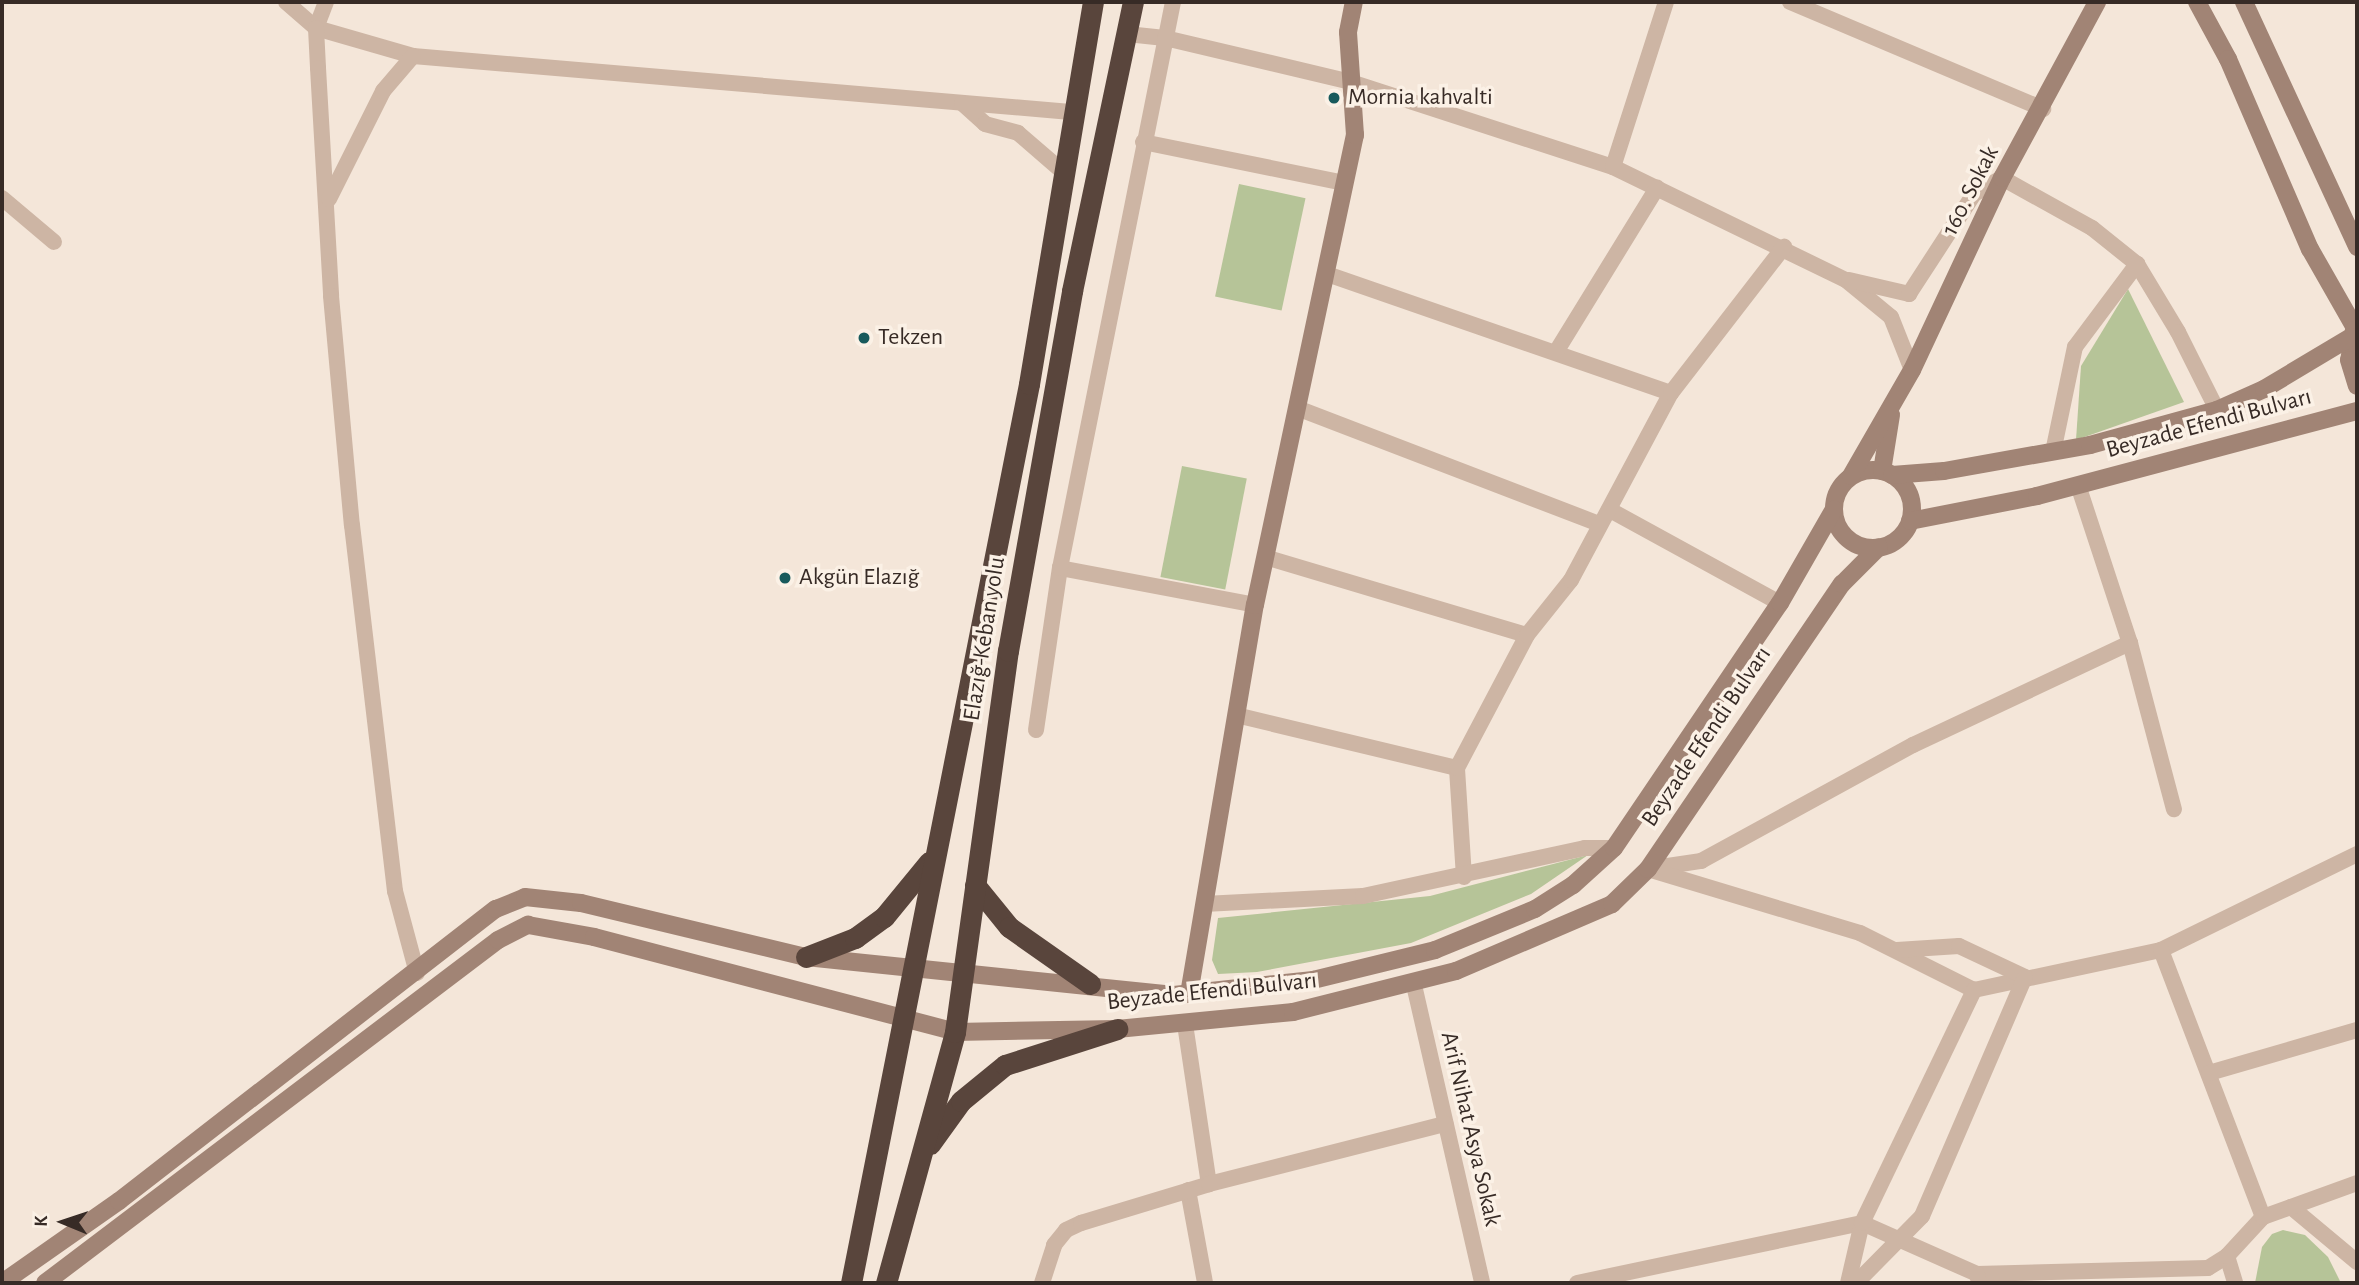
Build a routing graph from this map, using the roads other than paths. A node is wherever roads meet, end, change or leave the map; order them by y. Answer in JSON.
{"nodes":[{"id":1,"x":286,"y":2,"type":"edge"},
{"id":2,"x":326,"y":2,"type":"edge"},
{"id":3,"x":1093,"y":2,"type":"edge"},
{"id":4,"x":1133,"y":2,"type":"edge"},
{"id":5,"x":1172,"y":2,"type":"edge"},
{"id":6,"x":1354,"y":2,"type":"edge"},
{"id":7,"x":1666,"y":2,"type":"edge"},
{"id":8,"x":1790,"y":2,"type":"edge"},
{"id":9,"x":2097,"y":2,"type":"edge"},
{"id":10,"x":2197,"y":2,"type":"edge"},
{"id":11,"x":2244,"y":2,"type":"edge"},
{"id":12,"x":316,"y":27,"type":"junction"},
{"id":13,"x":1127,"y":34,"type":"junction"},
{"id":14,"x":1165,"y":38,"type":"junction"},
{"id":15,"x":413,"y":56,"type":"junction"},
{"id":16,"x":1352,"y":82,"type":"junction"},
{"id":17,"x":962,"y":103,"type":"junction"},
{"id":18,"x":2043,"y":109,"type":"junction"},
{"id":19,"x":1072,"y":112,"type":"junction"},
{"id":20,"x":1143,"y":142,"type":"junction"},
{"id":21,"x":1613,"y":167,"type":"junction"},
{"id":22,"x":1062,"y":171,"type":"junction"},
{"id":23,"x":2002,"y":178,"type":"junction"},
{"id":24,"x":1345,"y":184,"type":"junction"},
{"id":25,"x":1657,"y":188,"type":"junction"},
{"id":26,"x":2,"y":198,"type":"edge"},
{"id":27,"x":327,"y":201,"type":"junction"},
{"id":28,"x":54,"y":243,"type":"dead end"},
{"id":29,"x":1784,"y":247,"type":"junction"},
{"id":30,"x":2357,"y":247,"type":"edge"},
{"id":31,"x":2137,"y":264,"type":"junction"},
{"id":32,"x":1327,"y":274,"type":"junction"},
{"id":33,"x":1846,"y":279,"type":"junction"},
{"id":34,"x":2354,"y":330,"type":"edge"},
{"id":35,"x":1556,"y":352,"type":"junction"},
{"id":36,"x":1912,"y":370,"type":"junction"},
{"id":37,"x":2357,"y":386,"type":"edge"},
{"id":38,"x":1671,"y":393,"type":"junction"},
{"id":39,"x":1892,"y":404,"type":"junction"},
{"id":40,"x":1297,"y":408,"type":"junction"},
{"id":41,"x":2217,"y":410,"type":"junction"},
{"id":42,"x":2357,"y":411,"type":"edge"},
{"id":43,"x":2053,"y":452,"type":"junction"},
{"id":44,"x":1887,"y":473,"type":"junction"},
{"id":45,"x":1851,"y":476,"type":"junction"},
{"id":46,"x":2078,"y":485,"type":"junction"},
{"id":47,"x":1834,"y":509,"type":"junction"},
{"id":48,"x":1610,"y":510,"type":"junction"},
{"id":49,"x":1910,"y":521,"type":"junction"},
{"id":50,"x":1599,"y":524,"type":"junction"},
{"id":51,"x":1879,"y":547,"type":"junction"},
{"id":52,"x":1265,"y":557,"type":"junction"},
{"id":53,"x":1060,"y":568,"type":"junction"},
{"id":54,"x":1780,"y":603,"type":"junction"},
{"id":55,"x":1255,"y":605,"type":"junction"},
{"id":56,"x":1527,"y":635,"type":"junction"},
{"id":57,"x":2130,"y":643,"type":"junction"},
{"id":58,"x":1236,"y":715,"type":"junction"},
{"id":59,"x":1036,"y":730,"type":"dead end"},
{"id":60,"x":1457,"y":768,"type":"junction"},
{"id":61,"x":2174,"y":809,"type":"dead end"},
{"id":62,"x":1614,"y":848,"type":"junction"},
{"id":63,"x":2357,"y":854,"type":"edge"},
{"id":64,"x":933,"y":857,"type":"junction"},
{"id":65,"x":1701,"y":862,"type":"junction"},
{"id":66,"x":1647,"y":869,"type":"junction"},
{"id":67,"x":1464,"y":877,"type":"junction"},
{"id":68,"x":1702,"y":884,"type":"junction"},
{"id":69,"x":975,"y":886,"type":"junction"},
{"id":70,"x":1204,"y":904,"type":"junction"},
{"id":71,"x":1897,"y":950,"type":"junction"},
{"id":72,"x":2161,"y":950,"type":"junction"},
{"id":73,"x":806,"y":957,"type":"junction"},
{"id":74,"x":911,"y":965,"type":"junction"},
{"id":75,"x":417,"y":973,"type":"junction"},
{"id":76,"x":963,"y":973,"type":"junction"},
{"id":77,"x":2025,"y":976,"type":"junction"},
{"id":78,"x":1090,"y":984,"type":"junction"},
{"id":79,"x":1414,"y":985,"type":"junction"},
{"id":80,"x":1974,"y":990,"type":"junction"},
{"id":81,"x":1189,"y":993,"type":"junction"},
{"id":82,"x":900,"y":1018,"type":"junction"},
{"id":83,"x":1185,"y":1024,"type":"junction"},
{"id":84,"x":1117,"y":1029,"type":"junction"},
{"id":85,"x":2357,"y":1030,"type":"edge"},
{"id":86,"x":955,"y":1032,"type":"junction"},
{"id":87,"x":2209,"y":1073,"type":"junction"},
{"id":88,"x":1445,"y":1124,"type":"junction"},
{"id":89,"x":919,"y":1161,"type":"junction"},
{"id":90,"x":2357,"y":1183,"type":"edge"},
{"id":91,"x":1209,"y":1184,"type":"junction"},
{"id":92,"x":1188,"y":1190,"type":"junction"},
{"id":93,"x":2291,"y":1207,"type":"junction"},
{"id":94,"x":2263,"y":1217,"type":"junction"},
{"id":95,"x":1862,"y":1223,"type":"junction"},
{"id":96,"x":1899,"y":1240,"type":"junction"},
{"id":97,"x":2227,"y":1256,"type":"junction"},
{"id":98,"x":2357,"y":1262,"type":"edge"},
{"id":99,"x":2045,"y":1277,"type":"edge"},
{"id":100,"x":1978,"y":1279,"type":"edge"},
{"id":101,"x":2,"y":1283,"type":"edge"},
{"id":102,"x":45,"y":1283,"type":"edge"},
{"id":103,"x":851,"y":1283,"type":"edge"},
{"id":104,"x":886,"y":1283,"type":"edge"},
{"id":105,"x":1042,"y":1283,"type":"edge"},
{"id":106,"x":1205,"y":1283,"type":"edge"},
{"id":107,"x":1482,"y":1283,"type":"edge"},
{"id":108,"x":1577,"y":1283,"type":"edge"},
{"id":109,"x":1848,"y":1283,"type":"edge"},
{"id":110,"x":1856,"y":1283,"type":"edge"},
{"id":111,"x":2235,"y":1283,"type":"edge"}],
"edges":[{"from":1,"to":12,"type":"street"},
{"from":2,"to":12,"type":"street"},
{"from":3,"to":19,"type":"highway","name":"Elazığ-Keban yolu"},
{"from":4,"to":13,"type":"highway","name":"Elazığ-Keban yolu"},
{"from":5,"to":14,"type":"street"},
{"from":6,"to":16,"type":"main road"},
{"from":7,"to":21,"type":"street"},
{"from":8,"to":18,"type":"street"},
{"from":9,"to":18,"type":"main road","name":"160. Sokak"},
{"from":10,"to":34,"type":"main road"},
{"from":11,"to":30,"type":"main road"},
{"from":12,"to":15,"type":"street"},
{"from":12,"to":27,"type":"street"},
{"from":13,"to":14,"type":"street"},
{"from":13,"to":69,"type":"highway","name":"Elazığ-Keban yolu"},
{"from":14,"to":16,"type":"street"},
{"from":14,"to":20,"type":"street"},
{"from":15,"to":17,"type":"street"},
{"from":15,"to":27,"type":"street"},
{"from":16,"to":21,"type":"street"},
{"from":16,"to":24,"type":"main road"},
{"from":17,"to":19,"type":"street"},
{"from":17,"to":22,"type":"street"},
{"from":18,"to":23,"type":"main road","name":"160. Sokak"},
{"from":19,"to":22,"type":"highway","name":"Elazığ-Keban yolu"},
{"from":20,"to":24,"type":"street"},
{"from":20,"to":53,"type":"street"},
{"from":21,"to":25,"type":"street"},
{"from":22,"to":64,"type":"highway","name":"Elazığ-Keban yolu"},
{"from":23,"to":31,"type":"street"},
{"from":23,"to":33,"type":"street"},
{"from":23,"to":36,"type":"main road","name":"160. Sokak"},
{"from":24,"to":32,"type":"main road"},
{"from":25,"to":29,"type":"street"},
{"from":25,"to":35,"type":"street"},
{"from":26,"to":28,"type":"street"},
{"from":27,"to":75,"type":"street"},
{"from":29,"to":33,"type":"street"},
{"from":29,"to":38,"type":"street"},
{"from":31,"to":41,"type":"street"},
{"from":31,"to":43,"type":"street"},
{"from":32,"to":35,"type":"street"},
{"from":32,"to":40,"type":"main road"},
{"from":33,"to":36,"type":"street"},
{"from":34,"to":37,"type":"main road"},
{"from":34,"to":41,"type":"main road","name":"Beyzade Efendi Bulvarı"},
{"from":35,"to":38,"type":"street"},
{"from":36,"to":39,"type":"main road","name":"160. Sokak"},
{"from":38,"to":48,"type":"street"},
{"from":39,"to":44,"type":"main road","name":"160. Sokak"},
{"from":39,"to":45,"type":"main road","name":"160. Sokak"},
{"from":40,"to":50,"type":"street"},
{"from":40,"to":52,"type":"main road"},
{"from":41,"to":43,"type":"main road","name":"Beyzade Efendi Bulvarı"},
{"from":42,"to":46,"type":"main road","name":"Beyzade Efendi Bulvarı"},
{"from":43,"to":44,"type":"main road","name":"Beyzade Efendi Bulvarı"},
{"from":44,"to":45,"type":"main road"},
{"from":44,"to":49,"type":"main road"},
{"from":45,"to":47,"type":"main road"},
{"from":46,"to":49,"type":"main road","name":"Beyzade Efendi Bulvarı"},
{"from":46,"to":57,"type":"street"},
{"from":47,"to":51,"type":"main road"},
{"from":47,"to":54,"type":"main road","name":"Beyzade Efendi Bulvarı"},
{"from":48,"to":50,"type":"street"},
{"from":48,"to":54,"type":"street"},
{"from":49,"to":51,"type":"main road"},
{"from":50,"to":56,"type":"street"},
{"from":51,"to":66,"type":"main road","name":"Beyzade Efendi Bulvarı"},
{"from":52,"to":55,"type":"main road"},
{"from":52,"to":56,"type":"street"},
{"from":53,"to":55,"type":"street"},
{"from":53,"to":59,"type":"street"},
{"from":54,"to":62,"type":"main road","name":"Beyzade Efendi Bulvarı"},
{"from":55,"to":58,"type":"main road"},
{"from":56,"to":60,"type":"street"},
{"from":57,"to":61,"type":"street"},
{"from":57,"to":65,"type":"street"},
{"from":58,"to":60,"type":"street"},
{"from":58,"to":70,"type":"main road"},
{"from":60,"to":67,"type":"street"},
{"from":62,"to":67,"type":"street"},
{"from":62,"to":81,"type":"main road","name":"Beyzade Efendi Bulvarı"},
{"from":63,"to":72,"type":"street"},
{"from":64,"to":73,"type":"highway"},
{"from":64,"to":74,"type":"highway","name":"Elazığ-Keban yolu"},
{"from":65,"to":66,"type":"street"},
{"from":65,"to":68,"type":"street"},
{"from":66,"to":68,"type":"street"},
{"from":66,"to":79,"type":"main road","name":"Beyzade Efendi Bulvarı"},
{"from":67,"to":70,"type":"street"},
{"from":68,"to":71,"type":"street"},
{"from":69,"to":76,"type":"highway","name":"Elazığ-Keban yolu"},
{"from":69,"to":78,"type":"highway"},
{"from":70,"to":81,"type":"main road"},
{"from":71,"to":77,"type":"street"},
{"from":71,"to":80,"type":"street"},
{"from":72,"to":77,"type":"street"},
{"from":72,"to":87,"type":"street"},
{"from":73,"to":74,"type":"main road","name":"Beyzade Efendi Bulvarı"},
{"from":73,"to":75,"type":"main road","name":"Beyzade Efendi Bulvarı"},
{"from":74,"to":76,"type":"main road","name":"Beyzade Efendi Bulvarı"},
{"from":74,"to":82,"type":"highway","name":"Elazığ-Keban yolu"},
{"from":75,"to":101,"type":"main road","name":"Beyzade Efendi Bulvarı"},
{"from":76,"to":78,"type":"main road","name":"Beyzade Efendi Bulvarı"},
{"from":76,"to":86,"type":"highway","name":"Elazığ-Keban yolu"},
{"from":77,"to":80,"type":"street"},
{"from":77,"to":96,"type":"street"},
{"from":78,"to":81,"type":"main road","name":"Beyzade Efendi Bulvarı"},
{"from":79,"to":83,"type":"main road","name":"Beyzade Efendi Bulvarı"},
{"from":79,"to":88,"type":"street","name":"Arif Nihat Asya Sokak"},
{"from":80,"to":95,"type":"street"},
{"from":82,"to":86,"type":"main road","name":"Beyzade Efendi Bulvarı"},
{"from":82,"to":102,"type":"main road","name":"Beyzade Efendi Bulvarı"},
{"from":82,"to":103,"type":"highway","name":"Elazığ-Keban yolu"},
{"from":83,"to":84,"type":"main road","name":"Beyzade Efendi Bulvarı"},
{"from":83,"to":91,"type":"street"},
{"from":84,"to":86,"type":"main road","name":"Beyzade Efendi Bulvarı"},
{"from":84,"to":89,"type":"highway"},
{"from":85,"to":87,"type":"street"},
{"from":86,"to":89,"type":"highway","name":"Elazığ-Keban yolu"},
{"from":87,"to":94,"type":"street"},
{"from":88,"to":91,"type":"street"},
{"from":88,"to":107,"type":"street","name":"Arif Nihat Asya Sokak"},
{"from":89,"to":104,"type":"highway","name":"Elazığ-Keban yolu"},
{"from":90,"to":93,"type":"street"},
{"from":91,"to":92,"type":"street"},
{"from":92,"to":105,"type":"street"},
{"from":92,"to":106,"type":"street"},
{"from":93,"to":94,"type":"street"},
{"from":93,"to":98,"type":"street"},
{"from":94,"to":97,"type":"street"},
{"from":95,"to":96,"type":"street"},
{"from":95,"to":108,"type":"street"},
{"from":95,"to":109,"type":"street"},
{"from":96,"to":100,"type":"street"},
{"from":96,"to":110,"type":"street"},
{"from":97,"to":99,"type":"street"},
{"from":97,"to":111,"type":"street"},
{"from":99,"to":100,"type":"street"}]}
